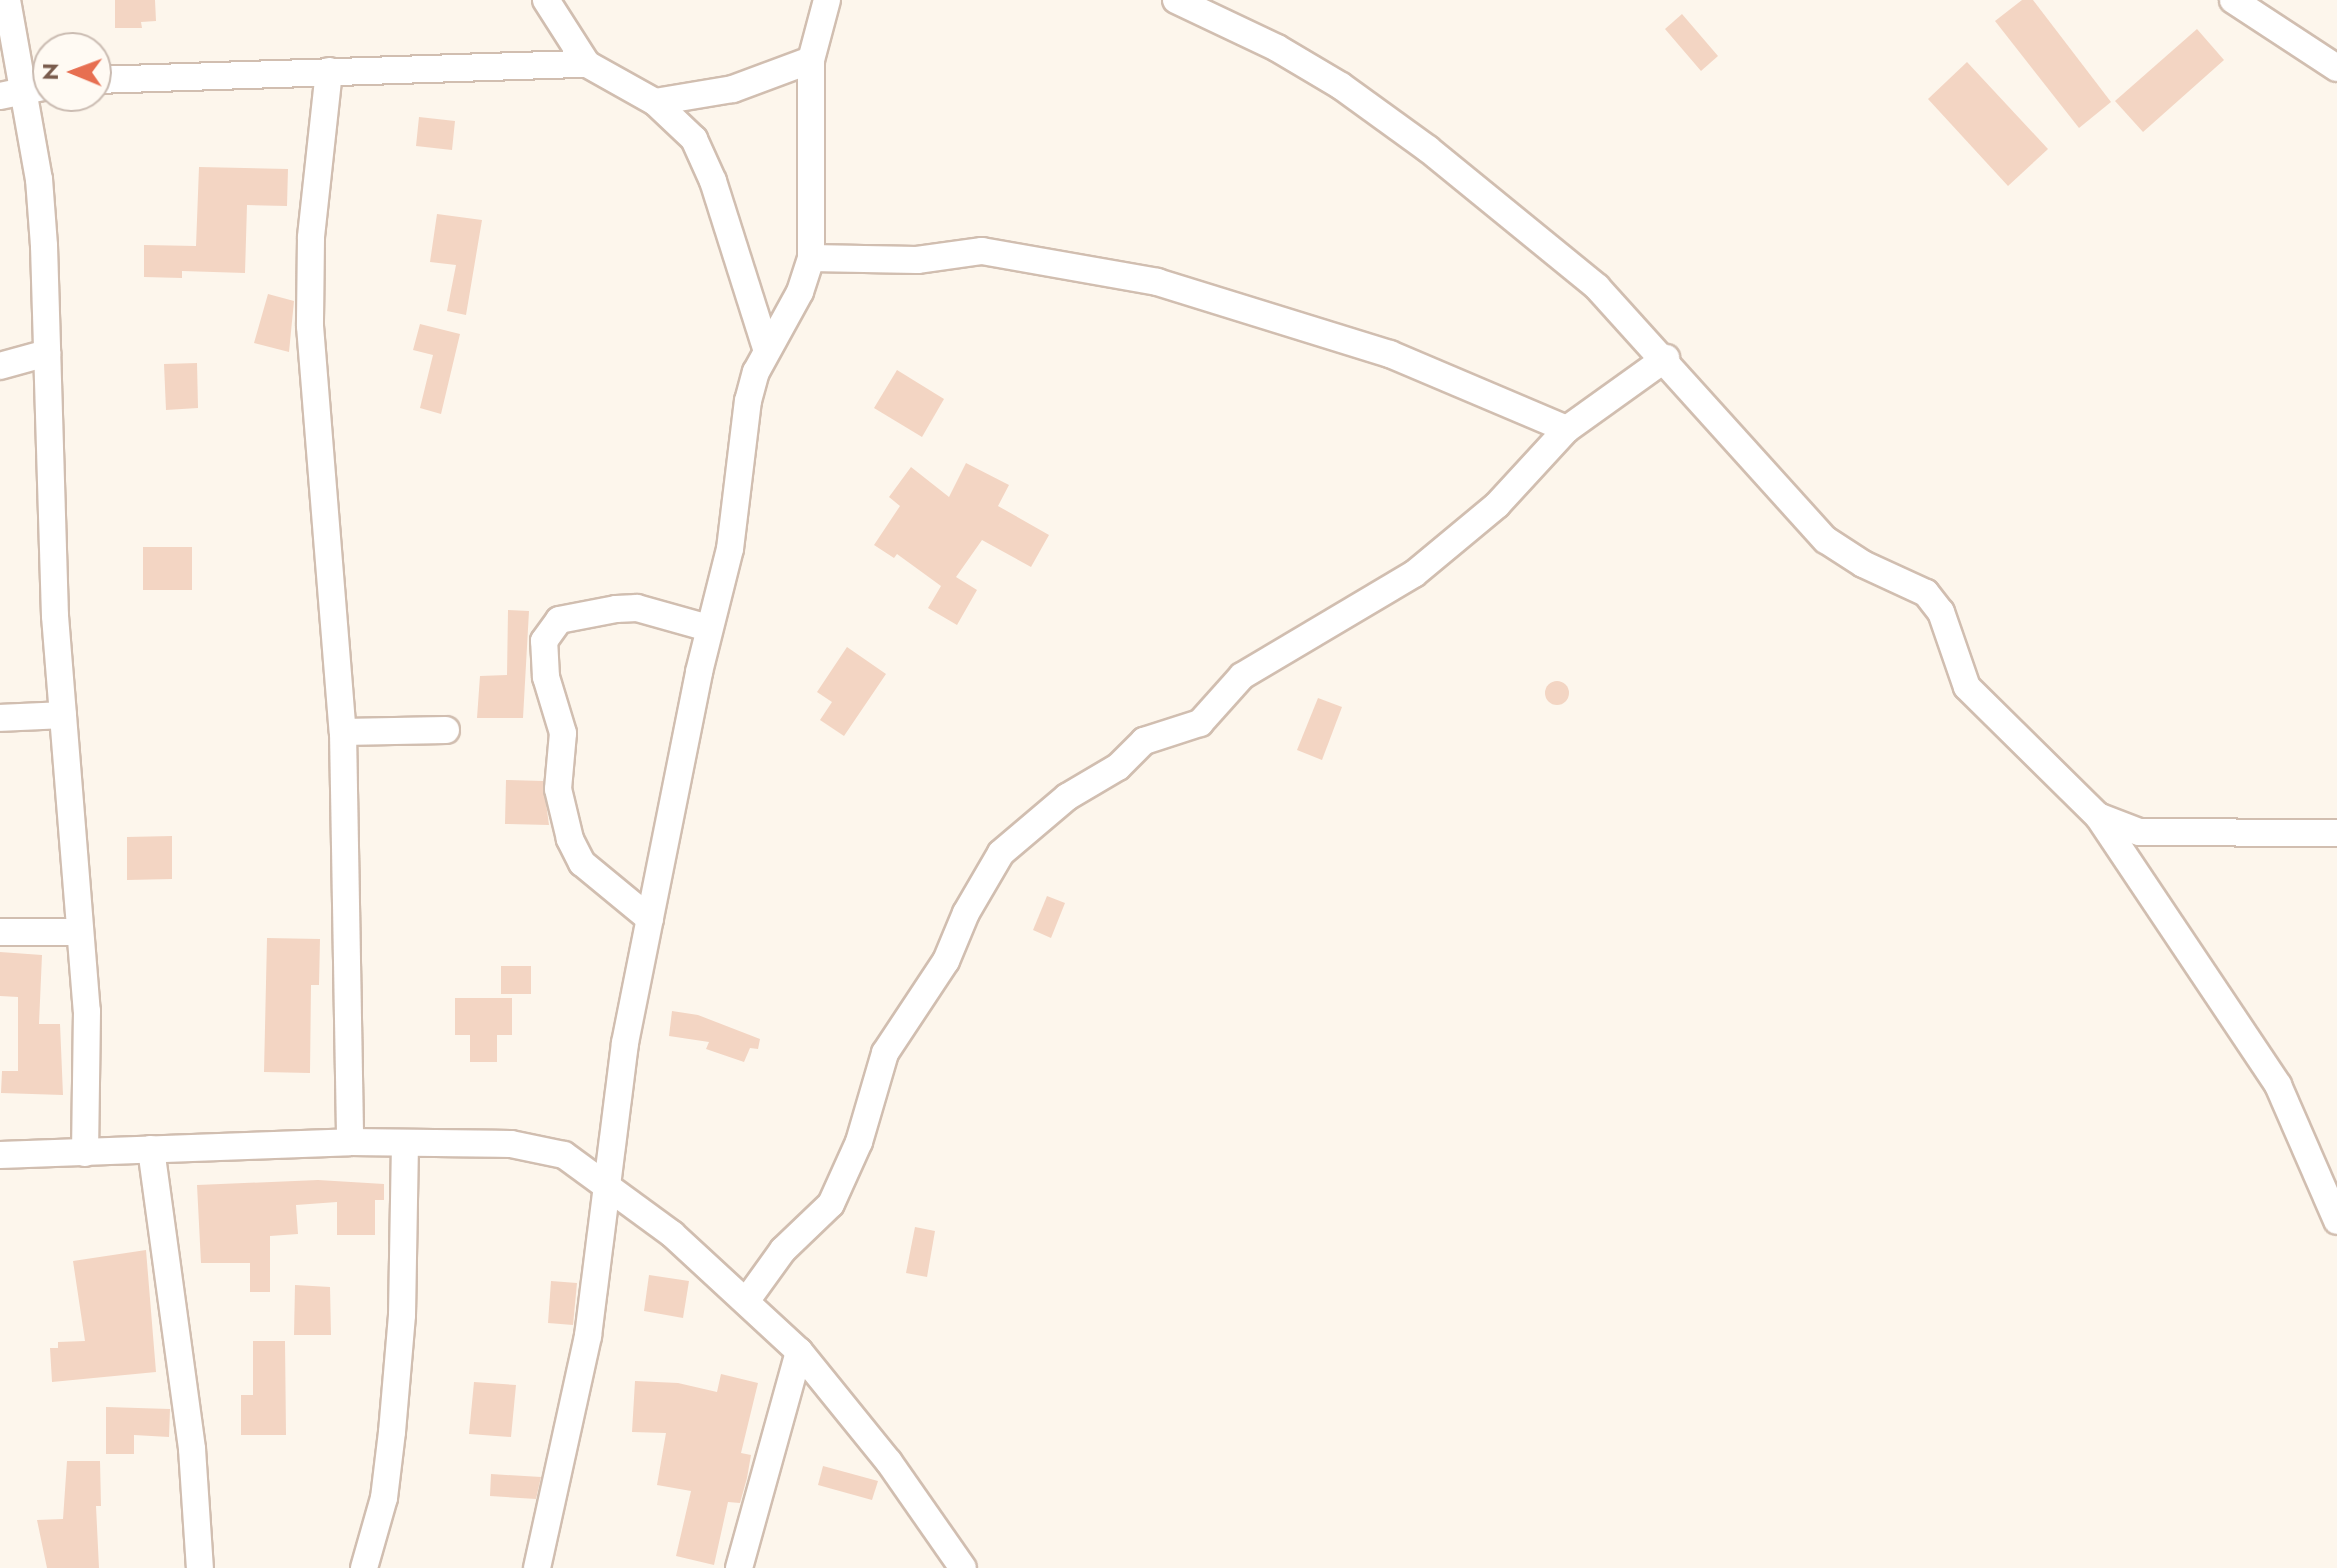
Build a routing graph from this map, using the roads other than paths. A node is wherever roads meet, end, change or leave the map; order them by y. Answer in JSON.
{"nodes":[{"id":1,"x":7,"y":0,"type":"edge"},
{"id":2,"x":546,"y":0,"type":"edge"},
{"id":3,"x":827,"y":0,"type":"edge"},
{"id":4,"x":1176,"y":0,"type":"edge"},
{"id":5,"x":2233,"y":0,"type":"edge"},
{"id":6,"x":811,"y":60,"type":"junction"},
{"id":7,"x":587,"y":64,"type":"junction"},
{"id":8,"x":2337,"y":68,"type":"edge"},
{"id":9,"x":329,"y":71,"type":"junction"},
{"id":10,"x":112,"y":79,"type":"edge"},
{"id":11,"x":24,"y":90,"type":"edge"},
{"id":12,"x":655,"y":102,"type":"junction"},
{"id":13,"x":811,"y":258,"type":"junction"},
{"id":14,"x":766,"y":348,"type":"junction"},
{"id":15,"x":47,"y":353,"type":"junction"},
{"id":16,"x":1666,"y":358,"type":"junction"},
{"id":17,"x":0,"y":366,"type":"edge"},
{"id":18,"x":1567,"y":429,"type":"junction"},
{"id":19,"x":708,"y":628,"type":"junction"},
{"id":20,"x":63,"y":715,"type":"junction"},
{"id":21,"x":0,"y":718,"type":"edge"},
{"id":22,"x":446,"y":730,"type":"dead end"},
{"id":23,"x":343,"y":732,"type":"junction"},
{"id":24,"x":2098,"y":816,"type":"junction"},
{"id":25,"x":2337,"y":833,"type":"edge"},
{"id":26,"x":650,"y":919,"type":"junction"},
{"id":27,"x":0,"y":932,"type":"edge"},
{"id":28,"x":80,"y":932,"type":"junction"},
{"id":29,"x":350,"y":1142,"type":"junction"},
{"id":30,"x":405,"y":1143,"type":"junction"},
{"id":31,"x":151,"y":1149,"type":"junction"},
{"id":32,"x":85,"y":1153,"type":"junction"},
{"id":33,"x":0,"y":1155,"type":"edge"},
{"id":34,"x":610,"y":1184,"type":"junction"},
{"id":35,"x":2337,"y":1221,"type":"edge"},
{"id":36,"x":747,"y":1300,"type":"junction"},
{"id":37,"x":799,"y":1351,"type":"junction"},
{"id":38,"x":200,"y":1568,"type":"edge"},
{"id":39,"x":364,"y":1568,"type":"edge"},
{"id":40,"x":537,"y":1568,"type":"edge"},
{"id":41,"x":739,"y":1568,"type":"edge"},
{"id":42,"x":963,"y":1568,"type":"edge"}],
"edges":[{"from":1,"to":11,"type":"street"},
{"from":2,"to":7,"type":"street"},
{"from":3,"to":6,"type":"street"},
{"from":4,"to":16,"type":"street"},
{"from":5,"to":8,"type":"street"},
{"from":6,"to":12,"type":"street"},
{"from":6,"to":13,"type":"street"},
{"from":7,"to":9,"type":"street"},
{"from":7,"to":12,"type":"street"},
{"from":9,"to":10,"type":"street"},
{"from":9,"to":23,"type":"street"},
{"from":11,"to":15,"type":"street"},
{"from":12,"to":14,"type":"street"},
{"from":13,"to":14,"type":"street"},
{"from":13,"to":18,"type":"street"},
{"from":14,"to":19,"type":"street"},
{"from":15,"to":17,"type":"street"},
{"from":15,"to":20,"type":"street"},
{"from":16,"to":18,"type":"street"},
{"from":16,"to":24,"type":"street"},
{"from":18,"to":36,"type":"street"},
{"from":19,"to":26,"type":"street"},
{"from":19,"to":26,"type":"street"},
{"from":20,"to":21,"type":"street"},
{"from":20,"to":28,"type":"street"},
{"from":22,"to":23,"type":"street"},
{"from":23,"to":29,"type":"street"},
{"from":24,"to":25,"type":"street"},
{"from":24,"to":35,"type":"street"},
{"from":26,"to":34,"type":"street"},
{"from":27,"to":28,"type":"street"},
{"from":28,"to":32,"type":"street"},
{"from":29,"to":30,"type":"street"},
{"from":29,"to":31,"type":"street"},
{"from":30,"to":34,"type":"street"},
{"from":30,"to":39,"type":"street"},
{"from":31,"to":32,"type":"street"},
{"from":31,"to":38,"type":"street"},
{"from":32,"to":33,"type":"street"},
{"from":34,"to":36,"type":"street"},
{"from":34,"to":40,"type":"street"},
{"from":36,"to":37,"type":"street"},
{"from":37,"to":41,"type":"street"},
{"from":37,"to":42,"type":"street"}]}
